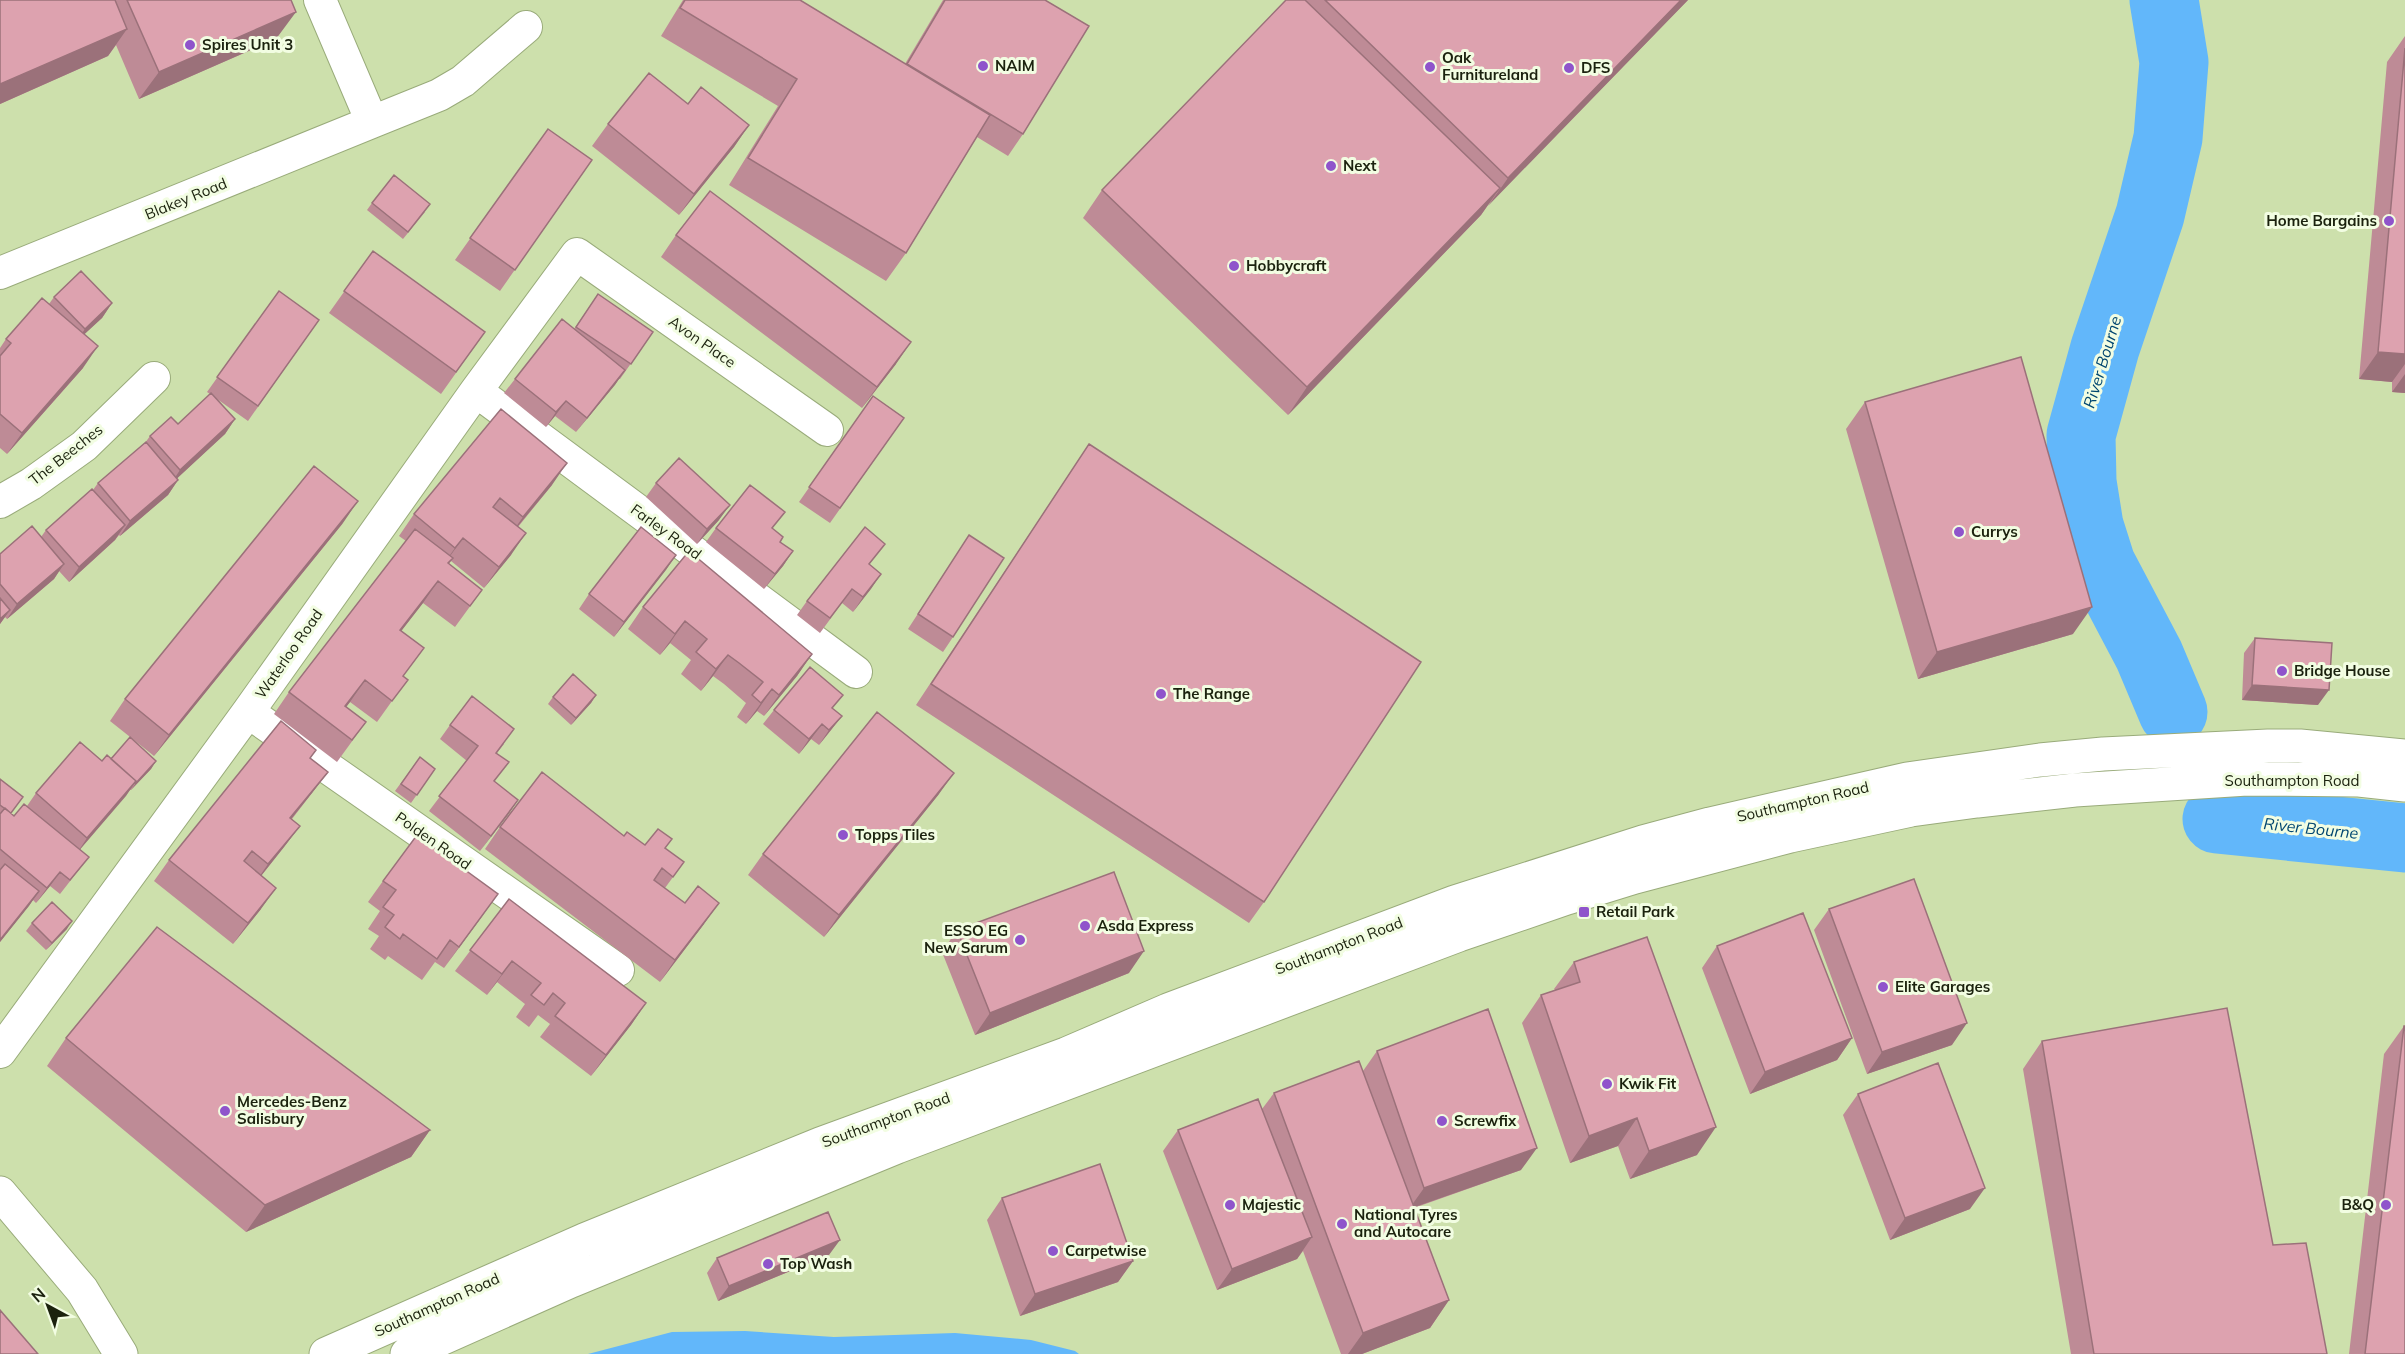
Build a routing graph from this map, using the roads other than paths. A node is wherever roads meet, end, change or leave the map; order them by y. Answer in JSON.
{"nodes":[{"id":1,"x":320,"y":0,"type":"edge"},
{"id":2,"x":526,"y":27,"type":"dead end"},
{"id":3,"x":372,"y":122,"type":"junction"},
{"id":4,"x":577,"y":254,"type":"joint"},
{"id":5,"x":0,"y":273,"type":"edge"},
{"id":6,"x":154,"y":378,"type":"dead end"},
{"id":7,"x":476,"y":392,"type":"junction"},
{"id":8,"x":826,"y":430,"type":"dead end"},
{"id":9,"x":0,"y":502,"type":"edge"},
{"id":10,"x":856,"y":672,"type":"dead end"},
{"id":11,"x":248,"y":712,"type":"junction"},
{"id":12,"x":2405,"y":756,"type":"edge"},
{"id":13,"x":2405,"y":785,"type":"edge"},
{"id":14,"x":618,"y":970,"type":"dead end"},
{"id":15,"x":0,"y":1052,"type":"edge"},
{"id":16,"x":0,"y":1193,"type":"edge"},
{"id":17,"x":121,"y":1354,"type":"edge"},
{"id":18,"x":326,"y":1354,"type":"edge"},
{"id":19,"x":406,"y":1354,"type":"edge"}],
"edges":[{"from":1,"to":3,"type":"street"},
{"from":2,"to":3,"type":"street","name":"Blakey Road"},
{"from":3,"to":5,"type":"street","name":"Blakey Road"},
{"from":4,"to":7,"type":"street","name":"Waterloo Road"},
{"from":4,"to":8,"type":"street","name":"Avon Place"},
{"from":6,"to":9,"type":"street","name":"The Beeches"},
{"from":7,"to":10,"type":"street","name":"Farley Road"},
{"from":7,"to":11,"type":"street","name":"Waterloo Road"},
{"from":11,"to":14,"type":"street","name":"Polden Road"},
{"from":11,"to":15,"type":"street","name":"Waterloo Road"},
{"from":12,"to":18,"type":"main road","name":"Southampton Road"},
{"from":13,"to":19,"type":"main road","name":"Southampton Road"},
{"from":16,"to":17,"type":"main road"}]}
